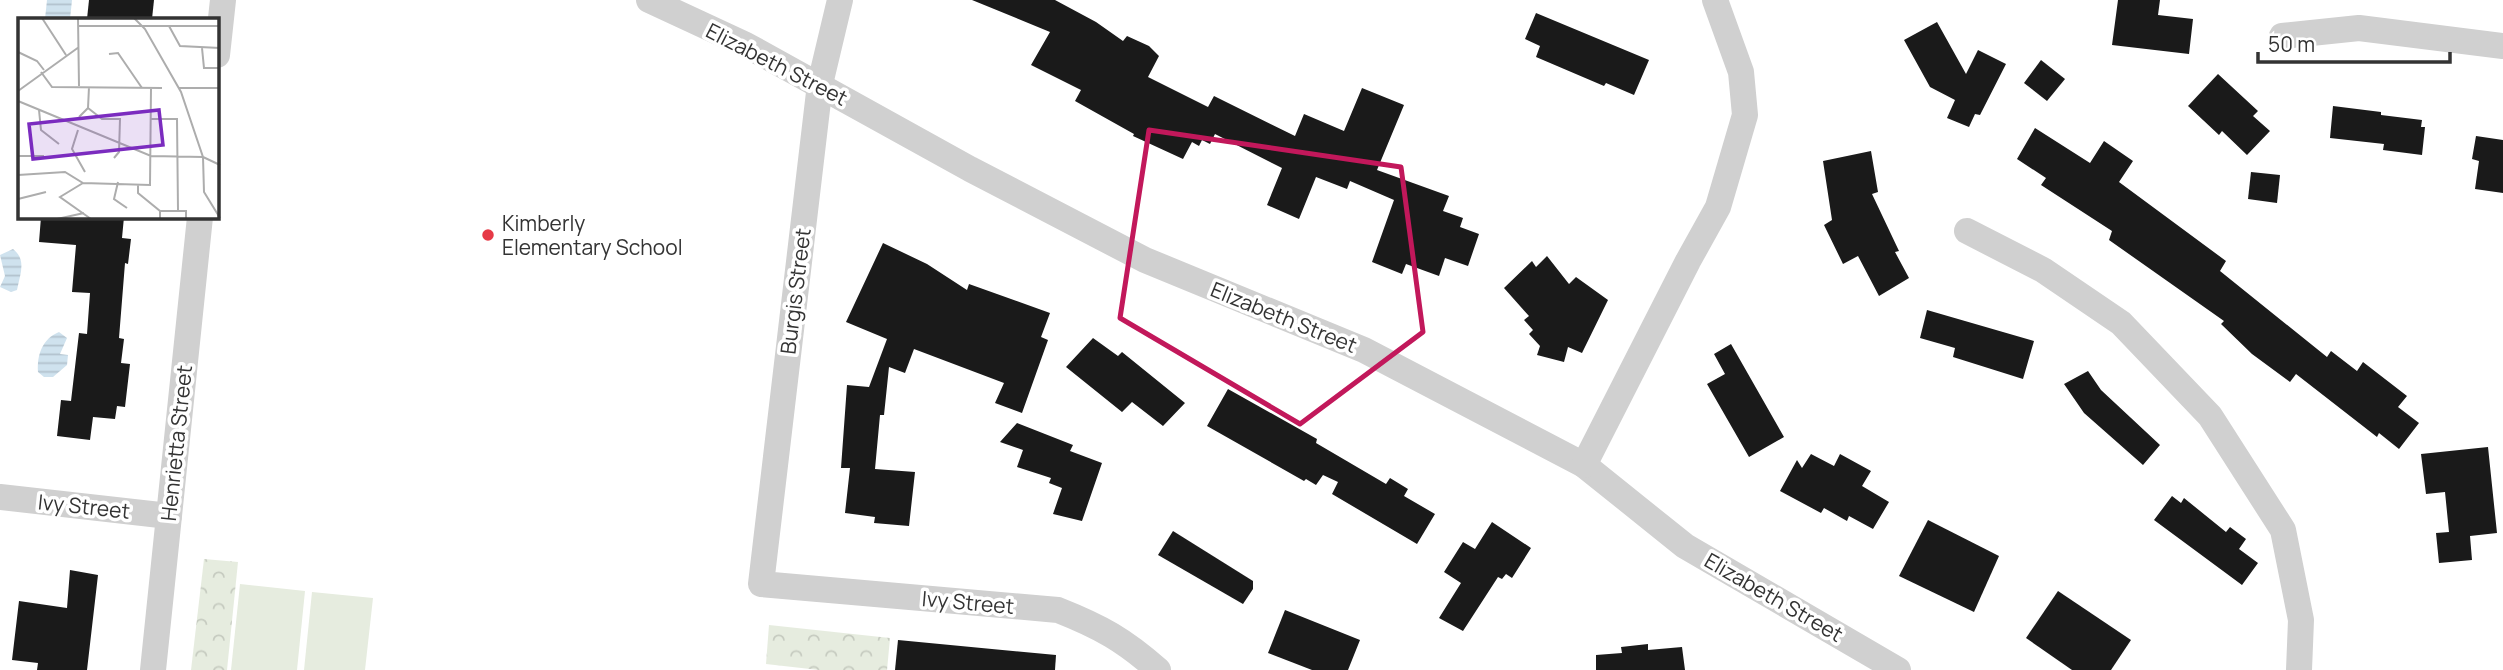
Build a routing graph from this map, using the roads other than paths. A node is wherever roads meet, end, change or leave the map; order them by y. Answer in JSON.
{"nodes":[{"id":1,"x":223,"y":0,"type":"edge"},
{"id":2,"x":649,"y":0,"type":"edge"},
{"id":3,"x":840,"y":0,"type":"edge"},
{"id":4,"x":1715,"y":0,"type":"edge"},
{"id":5,"x":2282,"y":36,"type":"dead end"},
{"id":6,"x":219,"y":37,"type":"edge"},
{"id":7,"x":2503,"y":46,"type":"edge"},
{"id":8,"x":820,"y":84,"type":"junction"},
{"id":9,"x":200,"y":219,"type":"edge"},
{"id":10,"x":1967,"y":231,"type":"dead end"},
{"id":11,"x":1584,"y":465,"type":"junction"},
{"id":12,"x":0,"y":497,"type":"edge"},
{"id":13,"x":169,"y":516,"type":"junction"},
{"id":14,"x":761,"y":584,"type":"joint"},
{"id":15,"x":153,"y":670,"type":"edge"},
{"id":16,"x":1158,"y":670,"type":"edge"},
{"id":17,"x":1898,"y":670,"type":"edge"},
{"id":18,"x":2299,"y":670,"type":"edge"}],
"edges":[{"from":1,"to":6,"type":"street"},
{"from":2,"to":8,"type":"street","name":"Elizabeth Street"},
{"from":3,"to":8,"type":"street","name":"Burgis Street"},
{"from":4,"to":11,"type":"street"},
{"from":5,"to":7,"type":"street"},
{"from":8,"to":11,"type":"street","name":"Elizabeth Street"},
{"from":8,"to":14,"type":"street","name":"Burgis Street"},
{"from":9,"to":13,"type":"street","name":"Henrietta Street"},
{"from":10,"to":18,"type":"street"},
{"from":11,"to":17,"type":"street","name":"Elizabeth Street"},
{"from":12,"to":13,"type":"street","name":"Ivy Street"},
{"from":13,"to":15,"type":"street","name":"Henrietta Street"},
{"from":14,"to":16,"type":"street","name":"Ivy Street"}]}
